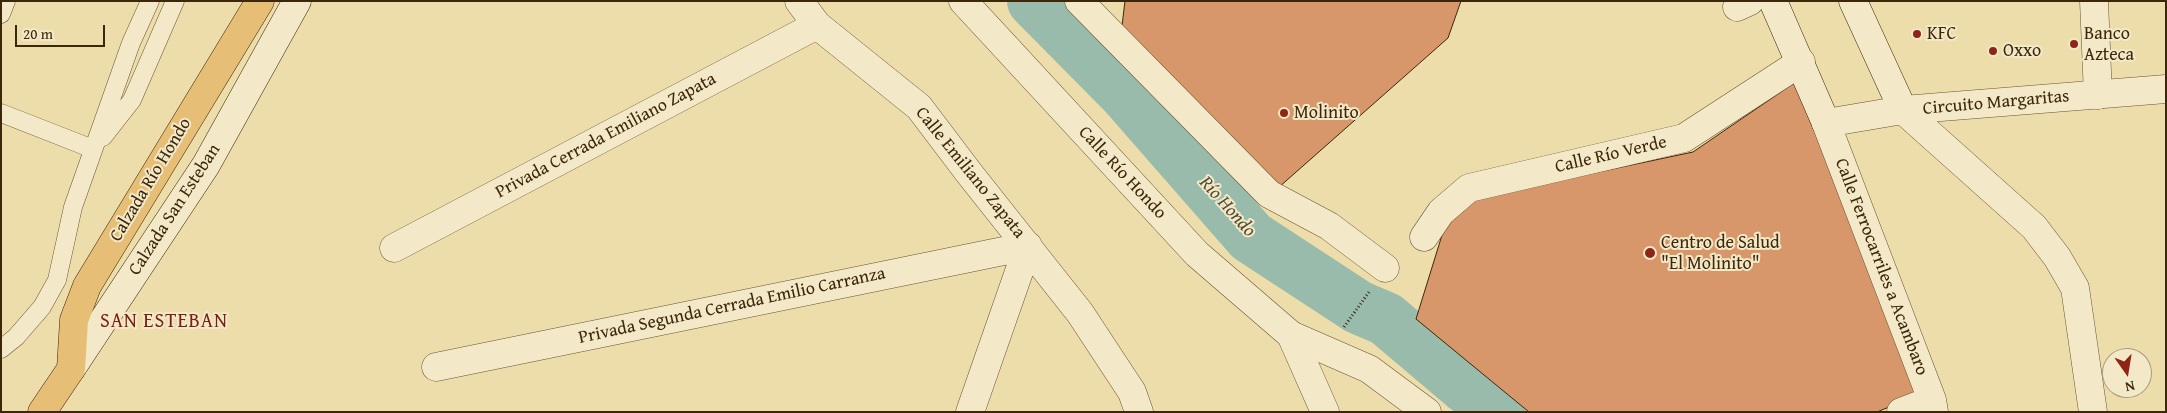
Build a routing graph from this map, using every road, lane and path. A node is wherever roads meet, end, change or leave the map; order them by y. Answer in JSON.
{"nodes":[{"id":1,"x":6,"y":1,"type":"edge"},
{"id":2,"x":150,"y":1,"type":"edge"},
{"id":3,"x":176,"y":1,"type":"edge"},
{"id":4,"x":260,"y":1,"type":"edge"},
{"id":5,"x":297,"y":1,"type":"edge"},
{"id":6,"x":799,"y":1,"type":"edge"},
{"id":7,"x":963,"y":1,"type":"edge"},
{"id":8,"x":1079,"y":1,"type":"edge"},
{"id":9,"x":1772,"y":1,"type":"edge"},
{"id":10,"x":1853,"y":1,"type":"edge"},
{"id":11,"x":2094,"y":1,"type":"edge"},
{"id":12,"x":1,"y":14,"type":"edge"},
{"id":13,"x":817,"y":25,"type":"junction"},
{"id":14,"x":1801,"y":62,"type":"junction"},
{"id":15,"x":2166,"y":89,"type":"edge"},
{"id":16,"x":2098,"y":95,"type":"junction"},
{"id":17,"x":1903,"y":110,"type":"junction"},
{"id":18,"x":1,"y":114,"type":"edge"},
{"id":19,"x":1826,"y":123,"type":"junction"},
{"id":20,"x":94,"y":149,"type":"junction"},
{"id":21,"x":1424,"y":238,"type":"dead end"},
{"id":22,"x":1028,"y":246,"type":"junction"},
{"id":23,"x":394,"y":248,"type":"dead end"},
{"id":24,"x":1379,"y":277,"type":"joint"},
{"id":25,"x":1340,"y":332,"type":"dead end"},
{"id":26,"x":1291,"y":335,"type":"junction"},
{"id":27,"x":1,"y":349,"type":"edge"},
{"id":28,"x":436,"y":367,"type":"dead end"},
{"id":29,"x":71,"y":369,"type":"junction"},
{"id":30,"x":1933,"y":406,"type":"edge"},
{"id":31,"x":42,"y":412,"type":"edge"},
{"id":32,"x":970,"y":412,"type":"edge"},
{"id":33,"x":1139,"y":412,"type":"edge"},
{"id":34,"x":1325,"y":412,"type":"edge"},
{"id":35,"x":1427,"y":412,"type":"edge"},
{"id":36,"x":1902,"y":412,"type":"edge"},
{"id":37,"x":2093,"y":412,"type":"edge"}],
"edges":[{"from":1,"to":12,"type":"lane"},
{"from":2,"to":20,"type":"lane"},
{"from":3,"to":20,"type":"lane"},
{"from":4,"to":29,"type":"main road","name":"Calzada Río Hondo"},
{"from":5,"to":29,"type":"street","name":"Calzada San Esteban"},
{"from":6,"to":13,"type":"street","name":"Calle Emiliano Zapata"},
{"from":7,"to":26,"type":"street","name":"Calle Río Hondo"},
{"from":8,"to":24,"type":"street"},
{"from":9,"to":14,"type":"street","name":"Calle Ferrocarriles a Acambaro"},
{"from":10,"to":17,"type":"street"},
{"from":11,"to":16,"type":"street"},
{"from":13,"to":22,"type":"street","name":"Calle Emiliano Zapata"},
{"from":13,"to":23,"type":"street","name":"Privada Cerrada Emiliano Zapata"},
{"from":14,"to":19,"type":"street","name":"Calle Ferrocarriles a Acambaro"},
{"from":14,"to":21,"type":"street","name":"Calle Río Verde"},
{"from":15,"to":16,"type":"street","name":"Circuito Margaritas"},
{"from":16,"to":17,"type":"street","name":"Circuito Margaritas"},
{"from":17,"to":19,"type":"street","name":"Circuito Margaritas"},
{"from":17,"to":37,"type":"street"},
{"from":18,"to":20,"type":"lane"},
{"from":19,"to":30,"type":"street","name":"Calle Ferrocarriles a Acambaro"},
{"from":20,"to":27,"type":"lane"},
{"from":22,"to":28,"type":"street","name":"Privada Segunda Cerrada Emilio Carranza"},
{"from":22,"to":32,"type":"street","name":"Calle Emiliano Zapata"},
{"from":22,"to":33,"type":"street","name":"Calle Emiliano Zapata"},
{"from":24,"to":25,"type":"path"},
{"from":26,"to":34,"type":"street"},
{"from":26,"to":35,"type":"street"},
{"from":29,"to":31,"type":"main road","name":"Calzada San Esteban"},
{"from":30,"to":36,"type":"street"}]}
